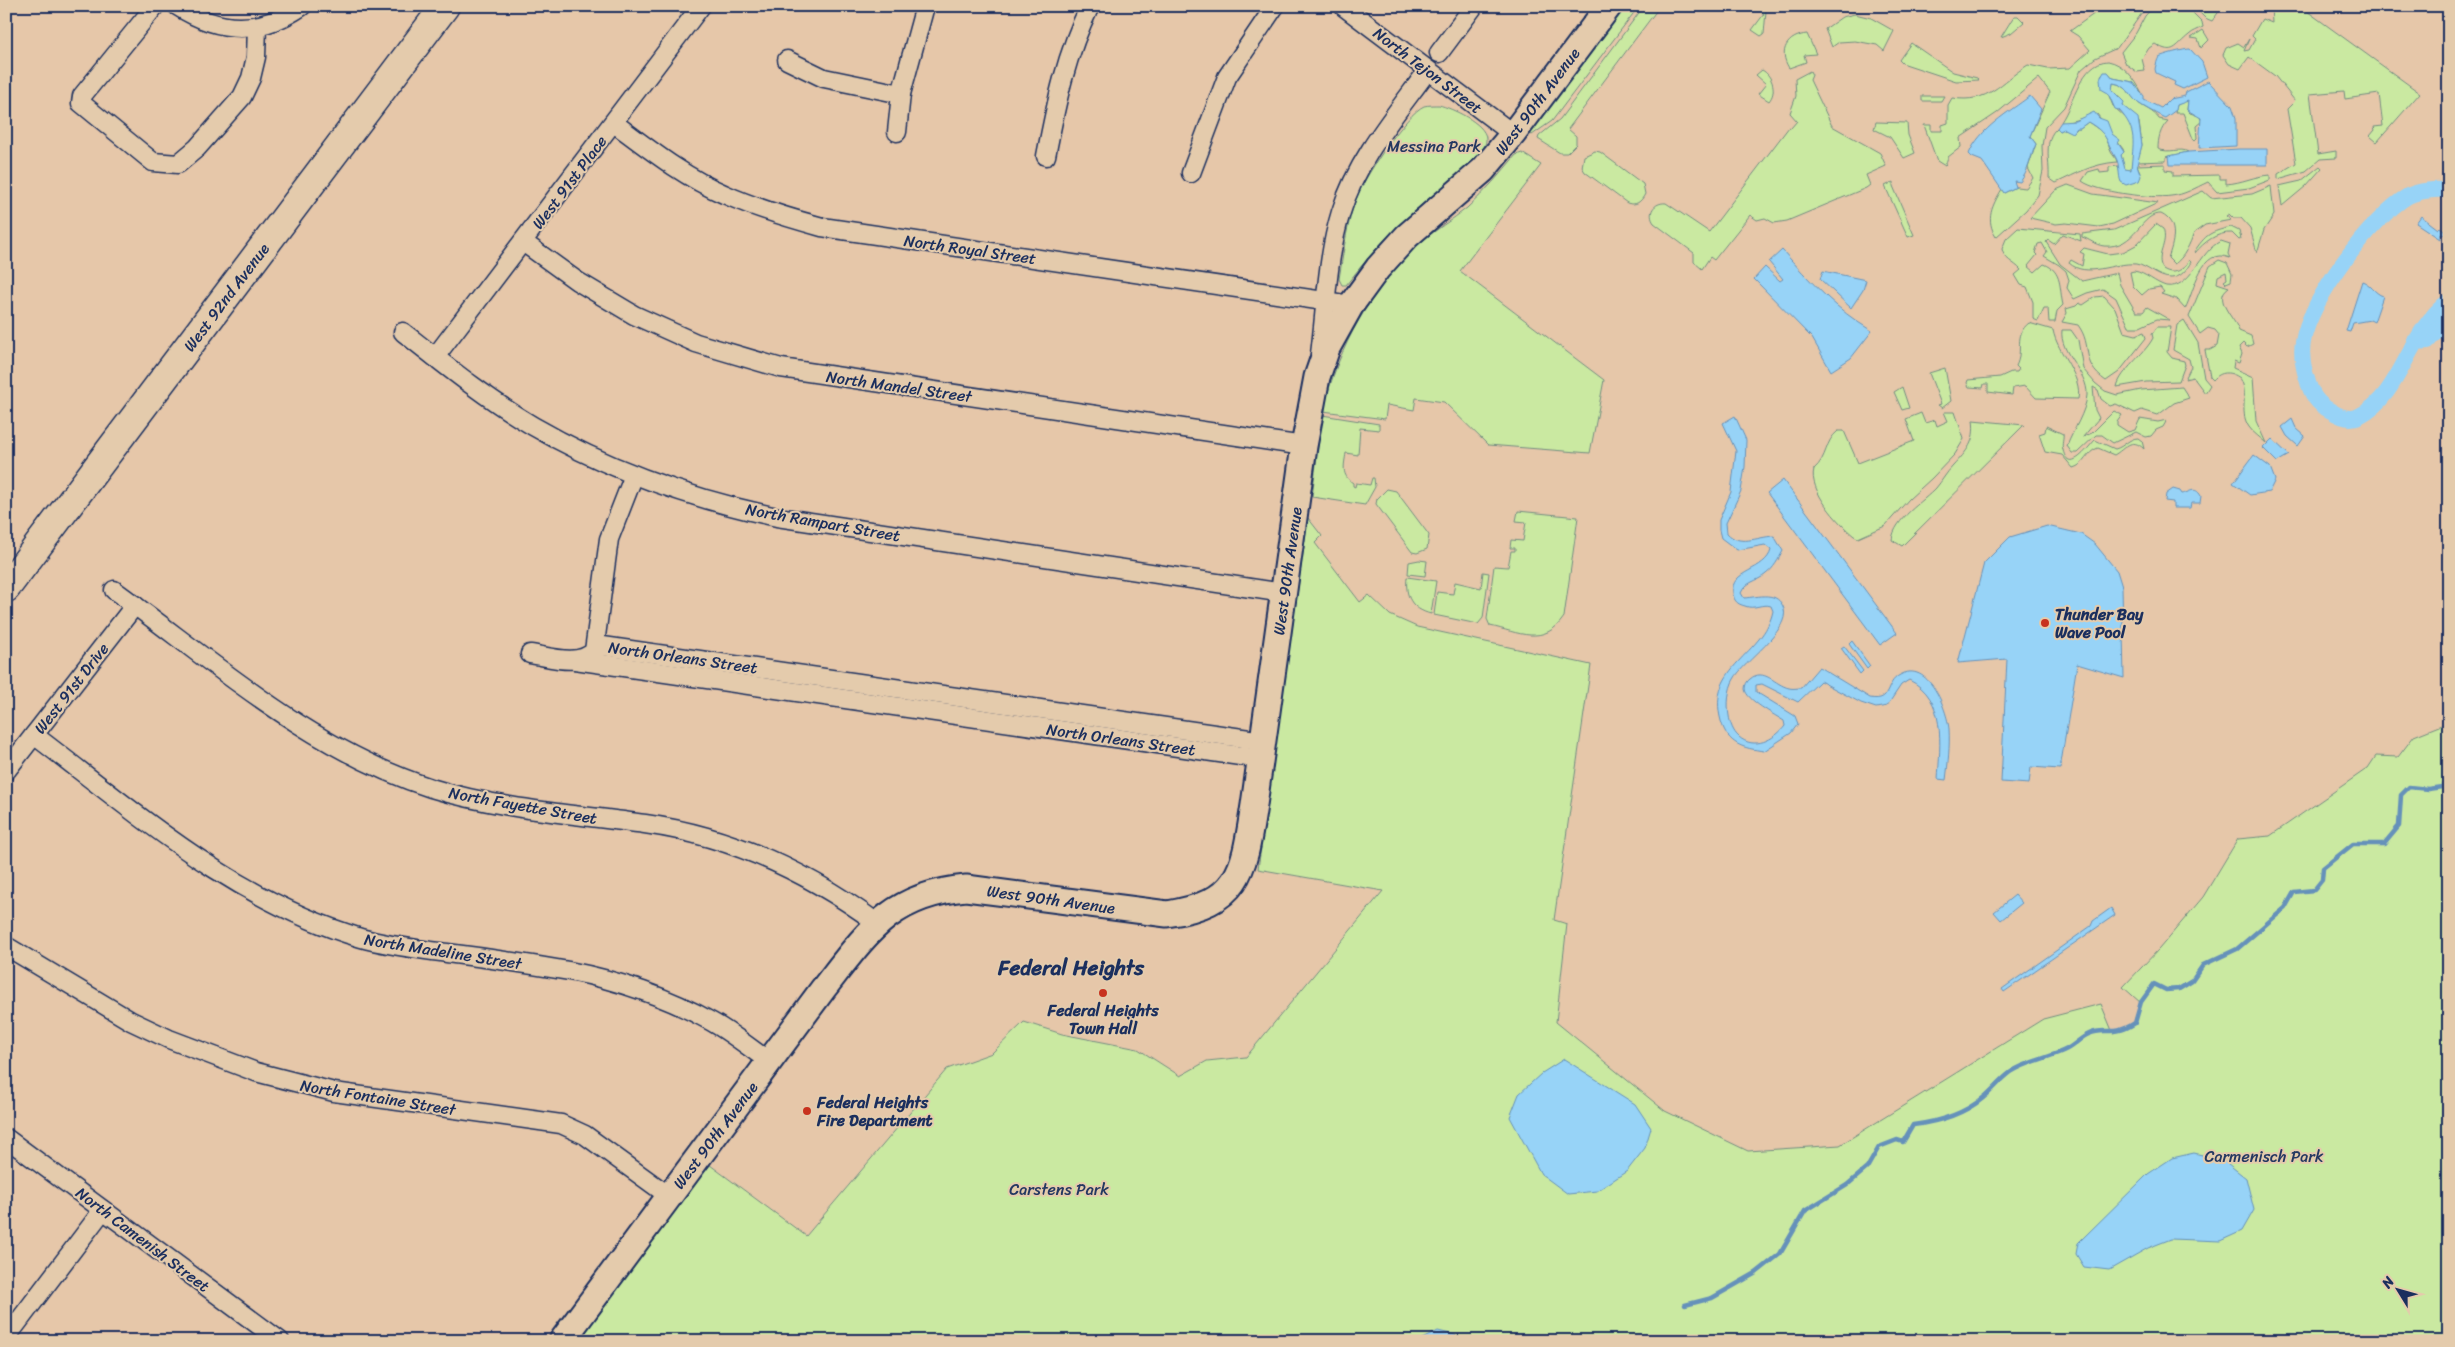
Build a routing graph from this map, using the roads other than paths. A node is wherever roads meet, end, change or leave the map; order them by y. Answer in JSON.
{"nodes":[{"id":1,"x":155,"y":6,"type":"edge"},
{"id":2,"x":177,"y":6,"type":"edge"},
{"id":3,"x":302,"y":6,"type":"edge"},
{"id":4,"x":445,"y":6,"type":"edge"},
{"id":5,"x":701,"y":6,"type":"edge"},
{"id":6,"x":925,"y":6,"type":"edge"},
{"id":7,"x":1090,"y":6,"type":"edge"},
{"id":8,"x":1276,"y":6,"type":"edge"},
{"id":9,"x":1343,"y":6,"type":"edge"},
{"id":10,"x":1474,"y":6,"type":"edge"},
{"id":11,"x":1609,"y":6,"type":"edge"},
{"id":12,"x":257,"y":26,"type":"junction"},
{"id":13,"x":1439,"y":53,"type":"dead end"},
{"id":14,"x":787,"y":60,"type":"dead end"},
{"id":15,"x":1428,"y":70,"type":"junction"},
{"id":16,"x":902,"y":94,"type":"junction"},
{"id":17,"x":614,"y":123,"type":"junction"},
{"id":18,"x":897,"y":132,"type":"dead end"},
{"id":19,"x":1513,"y":134,"type":"junction"},
{"id":20,"x":1046,"y":156,"type":"dead end"},
{"id":21,"x":1191,"y":173,"type":"dead end"},
{"id":22,"x":523,"y":242,"type":"junction"},
{"id":23,"x":1326,"y":300,"type":"junction"},
{"id":24,"x":1351,"y":305,"type":"junction"},
{"id":25,"x":403,"y":332,"type":"dead end"},
{"id":26,"x":434,"y":357,"type":"junction"},
{"id":27,"x":1317,"y":377,"type":"junction"},
{"id":28,"x":1304,"y":446,"type":"junction"},
{"id":29,"x":634,"y":475,"type":"junction"},
{"id":30,"x":6,"y":588,"type":"edge"},
{"id":31,"x":114,"y":590,"type":"dead end"},
{"id":32,"x":1284,"y":593,"type":"junction"},
{"id":33,"x":135,"y":605,"type":"junction"},
{"id":34,"x":596,"y":645,"type":"junction"},
{"id":35,"x":530,"y":654,"type":"dead end"},
{"id":36,"x":575,"y":660,"type":"junction"},
{"id":37,"x":797,"y":674,"type":"junction"},
{"id":38,"x":794,"y":692,"type":"junction"},
{"id":39,"x":983,"y":701,"type":"junction"},
{"id":40,"x":981,"y":719,"type":"junction"},
{"id":41,"x":34,"y":736,"type":"junction"},
{"id":42,"x":1262,"y":750,"type":"junction"},
{"id":43,"x":6,"y":772,"type":"edge"},
{"id":44,"x":877,"y":923,"type":"junction"},
{"id":45,"x":6,"y":946,"type":"edge"},
{"id":46,"x":770,"y":1062,"type":"junction"},
{"id":47,"x":6,"y":1138,"type":"edge"},
{"id":48,"x":669,"y":1196,"type":"junction"},
{"id":49,"x":103,"y":1210,"type":"junction"},
{"id":50,"x":268,"y":1337,"type":"edge"},
{"id":51,"x":6,"y":1338,"type":"edge"},
{"id":52,"x":562,"y":1341,"type":"edge"}],
"edges":[{"from":1,"to":12,"type":"street"},
{"from":2,"to":12,"type":"street"},
{"from":3,"to":12,"type":"street"},
{"from":4,"to":30,"type":"main road","name":"West 92nd Avenue"},
{"from":5,"to":17,"type":"street","name":"West 91st Place"},
{"from":6,"to":16,"type":"street"},
{"from":7,"to":20,"type":"street"},
{"from":8,"to":21,"type":"street"},
{"from":9,"to":15,"type":"street","name":"North Tejon Street"},
{"from":10,"to":13,"type":"street"},
{"from":11,"to":19,"type":"street","name":"West 90th Avenue"},
{"from":14,"to":16,"type":"street"},
{"from":15,"to":19,"type":"street","name":"North Tejon Street"},
{"from":15,"to":23,"type":"street","name":"West 90th Avenue"},
{"from":16,"to":18,"type":"street"},
{"from":17,"to":22,"type":"street","name":"West 91st Place"},
{"from":17,"to":23,"type":"street","name":"North Royal Street"},
{"from":19,"to":24,"type":"street","name":"West 90th Avenue"},
{"from":22,"to":26,"type":"street","name":"West 91st Place"},
{"from":22,"to":28,"type":"street","name":"North Mandel Street"},
{"from":23,"to":24,"type":"street","name":"North Royal Street"},
{"from":23,"to":27,"type":"street","name":"West 90th Avenue"},
{"from":24,"to":27,"type":"street","name":"West 90th Avenue"},
{"from":25,"to":26,"type":"street","name":"North Rampart Street"},
{"from":26,"to":29,"type":"street","name":"North Rampart Street"},
{"from":27,"to":28,"type":"street","name":"West 90th Avenue"},
{"from":28,"to":32,"type":"street","name":"West 90th Avenue"},
{"from":29,"to":32,"type":"street","name":"North Rampart Street"},
{"from":29,"to":34,"type":"street"},
{"from":31,"to":33,"type":"street","name":"North Fayette Street"},
{"from":32,"to":42,"type":"street","name":"West 90th Avenue"},
{"from":33,"to":41,"type":"street","name":"West 91st Drive"},
{"from":33,"to":44,"type":"street","name":"North Fayette Street"},
{"from":34,"to":36,"type":"street","name":"North Orleans Street"},
{"from":34,"to":37,"type":"street","name":"North Orleans Street"},
{"from":35,"to":36,"type":"street","name":"North Orleans Street"},
{"from":36,"to":38,"type":"street","name":"North Orleans Street"},
{"from":37,"to":38,"type":"street"},
{"from":37,"to":39,"type":"street","name":"North Orleans Street"},
{"from":38,"to":40,"type":"street","name":"North Orleans Street"},
{"from":39,"to":40,"type":"street"},
{"from":39,"to":42,"type":"street","name":"North Orleans Street"},
{"from":40,"to":42,"type":"street","name":"North Orleans Street"},
{"from":41,"to":43,"type":"street","name":"West 91st Drive"},
{"from":41,"to":46,"type":"street","name":"North Madeline Street"},
{"from":42,"to":44,"type":"street","name":"West 90th Avenue"},
{"from":44,"to":46,"type":"street","name":"West 90th Avenue"},
{"from":45,"to":48,"type":"street","name":"North Fontaine Street"},
{"from":46,"to":48,"type":"street","name":"West 90th Avenue"},
{"from":47,"to":49,"type":"street","name":"North Camenish Street"},
{"from":48,"to":52,"type":"street","name":"West 90th Avenue"},
{"from":49,"to":50,"type":"street","name":"North Camenish Street"},
{"from":49,"to":51,"type":"street"}]}
